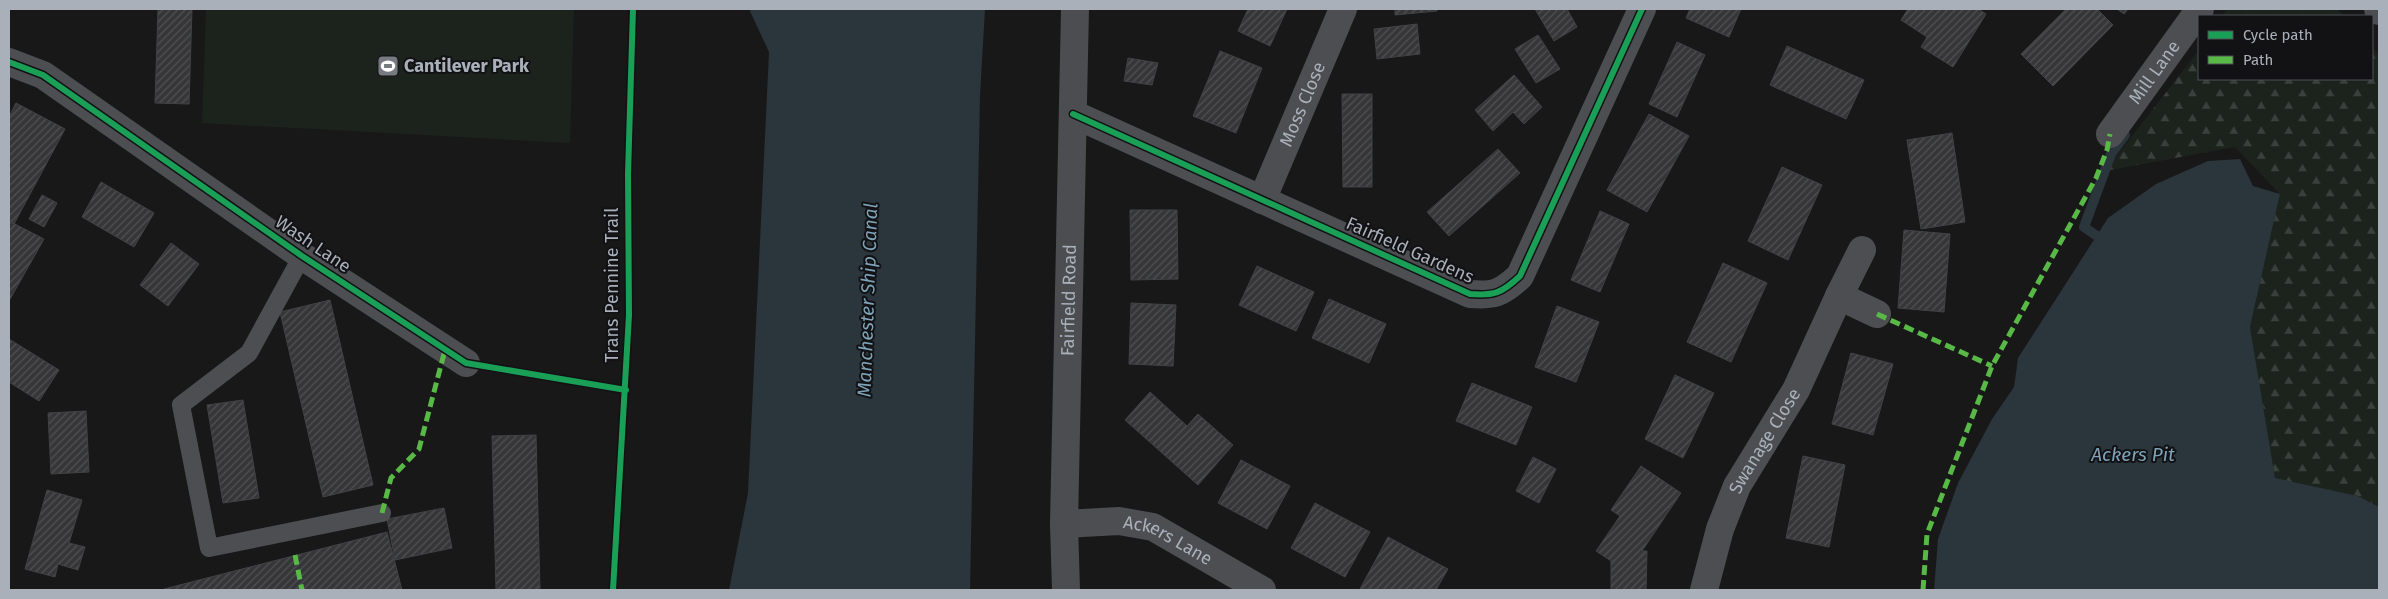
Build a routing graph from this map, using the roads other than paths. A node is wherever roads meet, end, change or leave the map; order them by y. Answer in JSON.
{"nodes":[{"id":1,"x":1075,"y":9,"type":"edge"},
{"id":2,"x":1343,"y":9,"type":"edge"},
{"id":3,"x":1642,"y":9,"type":"edge"},
{"id":4,"x":2200,"y":9,"type":"edge"},
{"id":5,"x":9,"y":62,"type":"edge"},
{"id":6,"x":1073,"y":114,"type":"junction"},
{"id":7,"x":2110,"y":134,"type":"dead end"},
{"id":8,"x":1262,"y":200,"type":"junction"},
{"id":9,"x":1862,"y":250,"type":"dead end"},
{"id":10,"x":302,"y":256,"type":"junction"},
{"id":11,"x":1839,"y":296,"type":"junction"},
{"id":12,"x":1878,"y":314,"type":"dead end"},
{"id":13,"x":466,"y":363,"type":"dead end"},
{"id":14,"x":382,"y":513,"type":"dead end"},
{"id":15,"x":1064,"y":524,"type":"junction"},
{"id":16,"x":1066,"y":590,"type":"edge"},
{"id":17,"x":1262,"y":590,"type":"edge"},
{"id":18,"x":1704,"y":590,"type":"edge"}],
"edges":[{"from":1,"to":6,"type":"main road","name":"Fairfield Road"},
{"from":2,"to":8,"type":"street","name":"Moss Close"},
{"from":3,"to":8,"type":"street","name":"Fairfield Gardens"},
{"from":4,"to":7,"type":"street","name":"Mill Lane"},
{"from":5,"to":10,"type":"street","name":"Wash Lane"},
{"from":6,"to":8,"type":"street","name":"Fairfield Gardens"},
{"from":6,"to":15,"type":"main road","name":"Fairfield Road"},
{"from":9,"to":11,"type":"street","name":"Swanage Close"},
{"from":10,"to":13,"type":"street","name":"Wash Lane"},
{"from":10,"to":14,"type":"lane"},
{"from":11,"to":12,"type":"street"},
{"from":11,"to":18,"type":"street","name":"Swanage Close"},
{"from":15,"to":16,"type":"main road","name":"Fairfield Road"},
{"from":15,"to":17,"type":"street","name":"Ackers Lane"}]}
